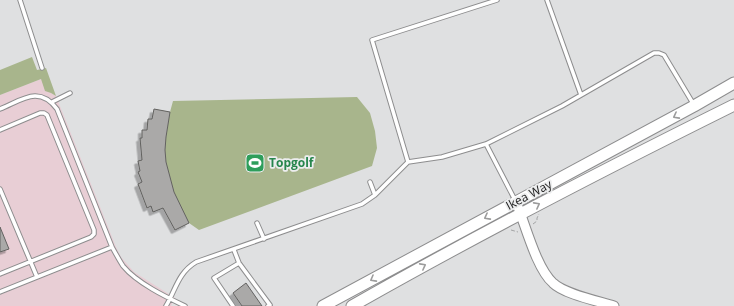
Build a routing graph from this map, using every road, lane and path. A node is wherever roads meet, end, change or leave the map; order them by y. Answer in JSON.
{"nodes":[{"id":1,"x":20,"y":0,"type":"edge"},
{"id":2,"x":497,"y":0,"type":"edge"},
{"id":3,"x":547,"y":0,"type":"edge"},
{"id":4,"x":42,"y":68,"type":"dead end"},
{"id":5,"x":734,"y":83,"type":"edge"},
{"id":6,"x":70,"y":93,"type":"dead end"},
{"id":7,"x":581,"y":95,"type":"junction"},
{"id":8,"x":52,"y":102,"type":"junction"},
{"id":9,"x":734,"y":105,"type":"edge"},
{"id":10,"x":694,"y":106,"type":"junction"},
{"id":11,"x":0,"y":109,"type":"edge"},
{"id":12,"x":0,"y":130,"type":"edge"},
{"id":13,"x":486,"y":144,"type":"junction"},
{"id":14,"x":408,"y":162,"type":"junction"},
{"id":15,"x":370,"y":182,"type":"dead end"},
{"id":16,"x":0,"y":189,"type":"edge"},
{"id":17,"x":375,"y":195,"type":"junction"},
{"id":18,"x":516,"y":202,"type":"junction"},
{"id":19,"x":521,"y":213,"type":"junction"},
{"id":20,"x":257,"y":223,"type":"dead end"},
{"id":21,"x":264,"y":239,"type":"junction"},
{"id":22,"x":112,"y":247,"type":"junction"},
{"id":23,"x":234,"y":250,"type":"junction"},
{"id":24,"x":30,"y":262,"type":"junction"},
{"id":25,"x":239,"y":263,"type":"junction"},
{"id":26,"x":0,"y":274,"type":"edge"},
{"id":27,"x":37,"y":278,"type":"junction"},
{"id":28,"x":0,"y":292,"type":"edge"},
{"id":29,"x":170,"y":299,"type":"junction"},
{"id":30,"x":166,"y":306,"type":"edge"},
{"id":31,"x":186,"y":306,"type":"edge"},
{"id":32,"x":233,"y":306,"type":"edge"},
{"id":33,"x":268,"y":306,"type":"edge"},
{"id":34,"x":323,"y":306,"type":"edge"},
{"id":35,"x":352,"y":306,"type":"edge"},
{"id":36,"x":614,"y":306,"type":"edge"}],
"edges":[{"from":1,"to":4,"type":"lane"},
{"from":2,"to":14,"type":"lane"},
{"from":3,"to":7,"type":"lane"},
{"from":5,"to":10,"type":"main road","name":"Ikea Way"},
{"from":6,"to":8,"type":"lane"},
{"from":7,"to":10,"type":"lane"},
{"from":7,"to":13,"type":"lane"},
{"from":8,"to":11,"type":"lane"},
{"from":8,"to":22,"type":"lane"},
{"from":19,"to":9,"type":"main road","name":"Ikea Way","one_way":true},
{"from":10,"to":18,"type":"main road","name":"Ikea Way","one_way":true},
{"from":12,"to":24,"type":"lane"},
{"from":13,"to":14,"type":"lane"},
{"from":13,"to":18,"type":"lane"},
{"from":14,"to":17,"type":"lane"},
{"from":15,"to":17,"type":"lane"},
{"from":16,"to":24,"type":"lane"},
{"from":17,"to":21,"type":"lane"},
{"from":18,"to":19,"type":"street"},
{"from":18,"to":34,"type":"main road","name":"Ikea Way","one_way":true},
{"from":35,"to":19,"type":"main road","name":"Ikea Way","one_way":true},
{"from":19,"to":36,"type":"street"},
{"from":20,"to":21,"type":"lane"},
{"from":21,"to":23,"type":"lane"},
{"from":22,"to":27,"type":"lane"},
{"from":22,"to":29,"type":"lane"},
{"from":23,"to":25,"type":"lane"},
{"from":23,"to":29,"type":"lane"},
{"from":24,"to":26,"type":"lane"},
{"from":24,"to":27,"type":"lane"},
{"from":25,"to":32,"type":"lane"},
{"from":25,"to":33,"type":"lane"},
{"from":27,"to":28,"type":"lane"},
{"from":29,"to":30,"type":"lane"},
{"from":29,"to":31,"type":"lane"}]}
